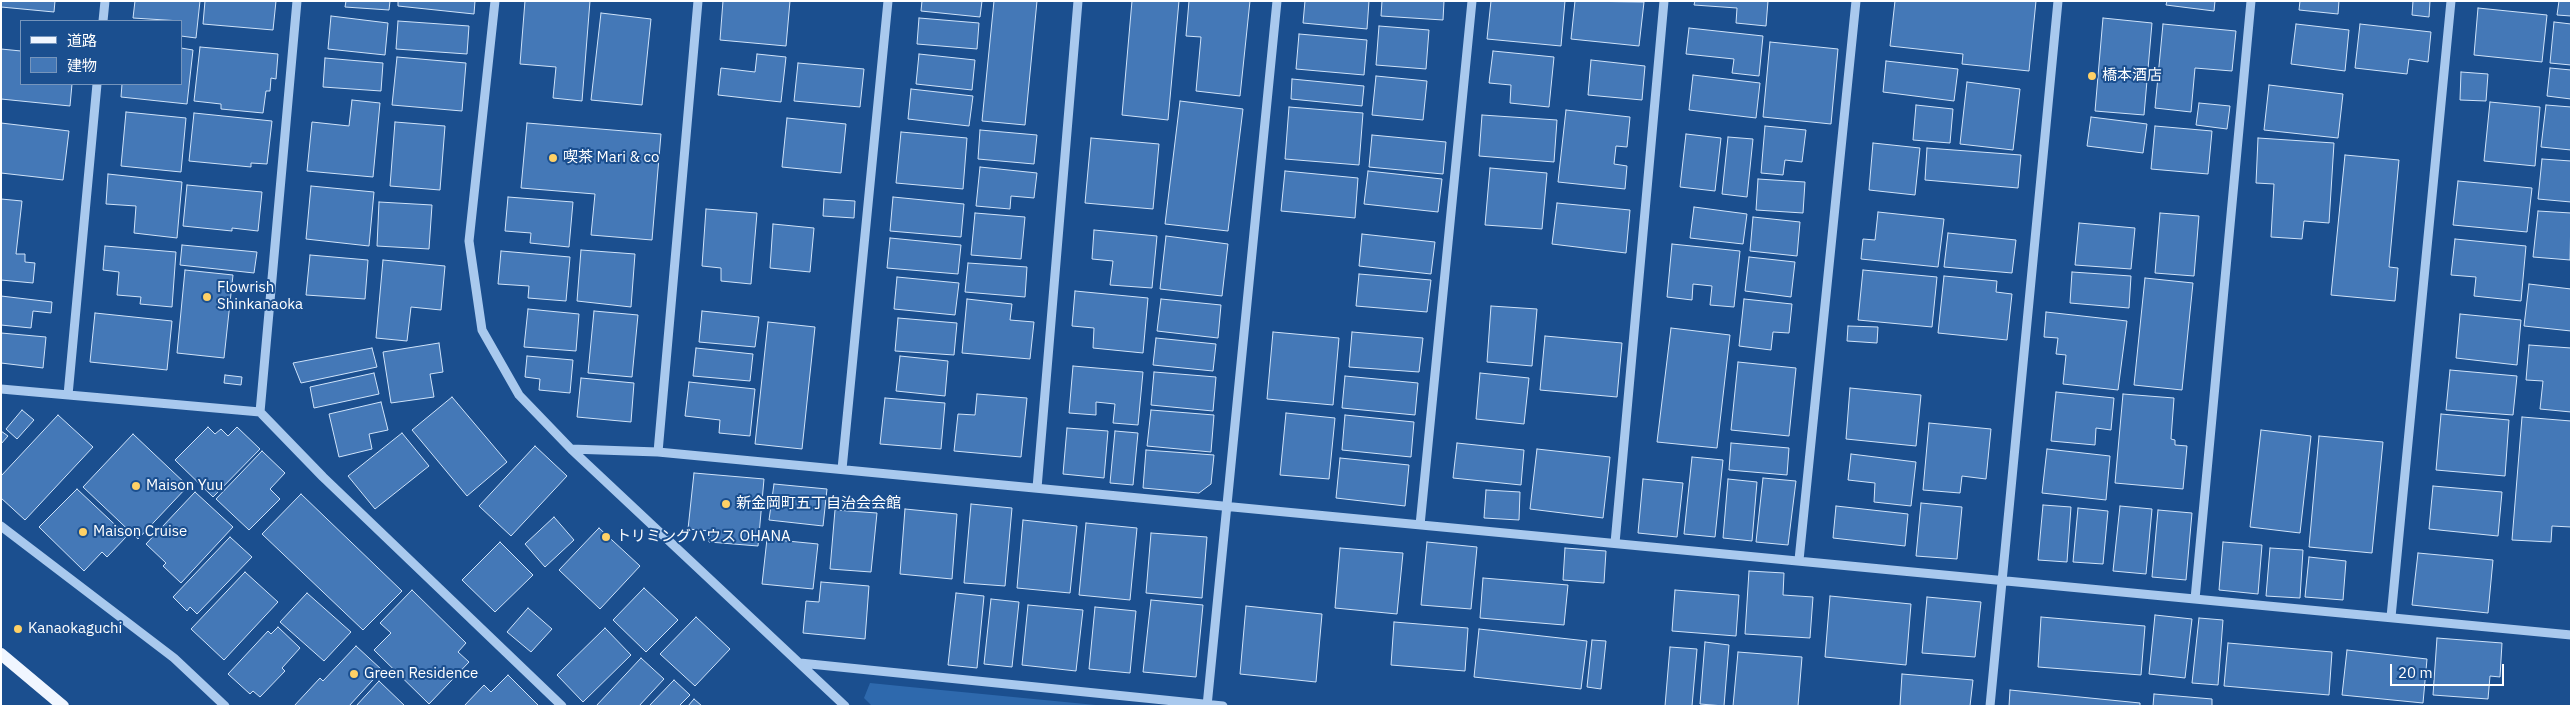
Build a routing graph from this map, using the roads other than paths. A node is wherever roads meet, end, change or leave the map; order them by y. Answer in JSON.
{"nodes":[{"id":1,"x":105,"y":1,"type":"edge"},
{"id":2,"x":297,"y":1,"type":"edge"},
{"id":3,"x":495,"y":1,"type":"edge"},
{"id":4,"x":698,"y":1,"type":"edge"},
{"id":5,"x":888,"y":1,"type":"edge"},
{"id":6,"x":1078,"y":1,"type":"edge"},
{"id":7,"x":1277,"y":1,"type":"edge"},
{"id":8,"x":1472,"y":1,"type":"edge"},
{"id":9,"x":1664,"y":1,"type":"edge"},
{"id":10,"x":1856,"y":1,"type":"edge"},
{"id":11,"x":2058,"y":1,"type":"edge"},
{"id":12,"x":2251,"y":1,"type":"edge"},
{"id":13,"x":2451,"y":1,"type":"edge"},
{"id":14,"x":103,"y":20,"type":"edge"},
{"id":15,"x":98,"y":85,"type":"edge"},
{"id":16,"x":1,"y":389,"type":"edge"},
{"id":17,"x":68,"y":396,"type":"junction"},
{"id":18,"x":260,"y":412,"type":"junction"},
{"id":19,"x":572,"y":449,"type":"junction"},
{"id":20,"x":658,"y":452,"type":"junction"},
{"id":21,"x":842,"y":469,"type":"junction"},
{"id":22,"x":1037,"y":488,"type":"junction"},
{"id":23,"x":1228,"y":508,"type":"junction"},
{"id":24,"x":1420,"y":525,"type":"junction"},
{"id":25,"x":1,"y":526,"type":"edge"},
{"id":26,"x":1615,"y":543,"type":"junction"},
{"id":27,"x":1799,"y":560,"type":"junction"},
{"id":28,"x":2001,"y":580,"type":"junction"},
{"id":29,"x":2195,"y":599,"type":"junction"},
{"id":30,"x":2391,"y":618,"type":"junction"},
{"id":31,"x":2571,"y":635,"type":"edge"},
{"id":32,"x":1,"y":654,"type":"edge"},
{"id":33,"x":800,"y":663,"type":"junction"},
{"id":34,"x":1208,"y":705,"type":"edge"},
{"id":35,"x":62,"y":706,"type":"edge"},
{"id":36,"x":226,"y":706,"type":"edge"},
{"id":37,"x":562,"y":706,"type":"edge"},
{"id":38,"x":844,"y":706,"type":"edge"},
{"id":39,"x":1223,"y":706,"type":"edge"},
{"id":40,"x":1990,"y":706,"type":"edge"}],
"edges":[{"from":1,"to":14,"type":"street"},
{"from":2,"to":18,"type":"street"},
{"from":3,"to":19,"type":"street"},
{"from":4,"to":20,"type":"street"},
{"from":5,"to":21,"type":"street"},
{"from":6,"to":22,"type":"street"},
{"from":7,"to":23,"type":"street"},
{"from":8,"to":24,"type":"street"},
{"from":9,"to":26,"type":"street"},
{"from":10,"to":27,"type":"street"},
{"from":11,"to":28,"type":"street"},
{"from":12,"to":29,"type":"street"},
{"from":13,"to":30,"type":"street"},
{"from":15,"to":17,"type":"street"},
{"from":16,"to":17,"type":"street"},
{"from":17,"to":18,"type":"street"},
{"from":18,"to":37,"type":"street"},
{"from":19,"to":20,"type":"street"},
{"from":19,"to":33,"type":"street"},
{"from":20,"to":21,"type":"street"},
{"from":21,"to":22,"type":"street"},
{"from":22,"to":23,"type":"street"},
{"from":23,"to":24,"type":"street"},
{"from":23,"to":34,"type":"street"},
{"from":24,"to":26,"type":"street"},
{"from":25,"to":36,"type":"street"},
{"from":26,"to":27,"type":"street"},
{"from":27,"to":28,"type":"street"},
{"from":28,"to":29,"type":"street"},
{"from":28,"to":40,"type":"street"},
{"from":29,"to":30,"type":"street"},
{"from":30,"to":31,"type":"street"},
{"from":32,"to":35,"type":"main road"},
{"from":33,"to":34,"type":"street"},
{"from":33,"to":38,"type":"street"},
{"from":34,"to":39,"type":"street"}]}
